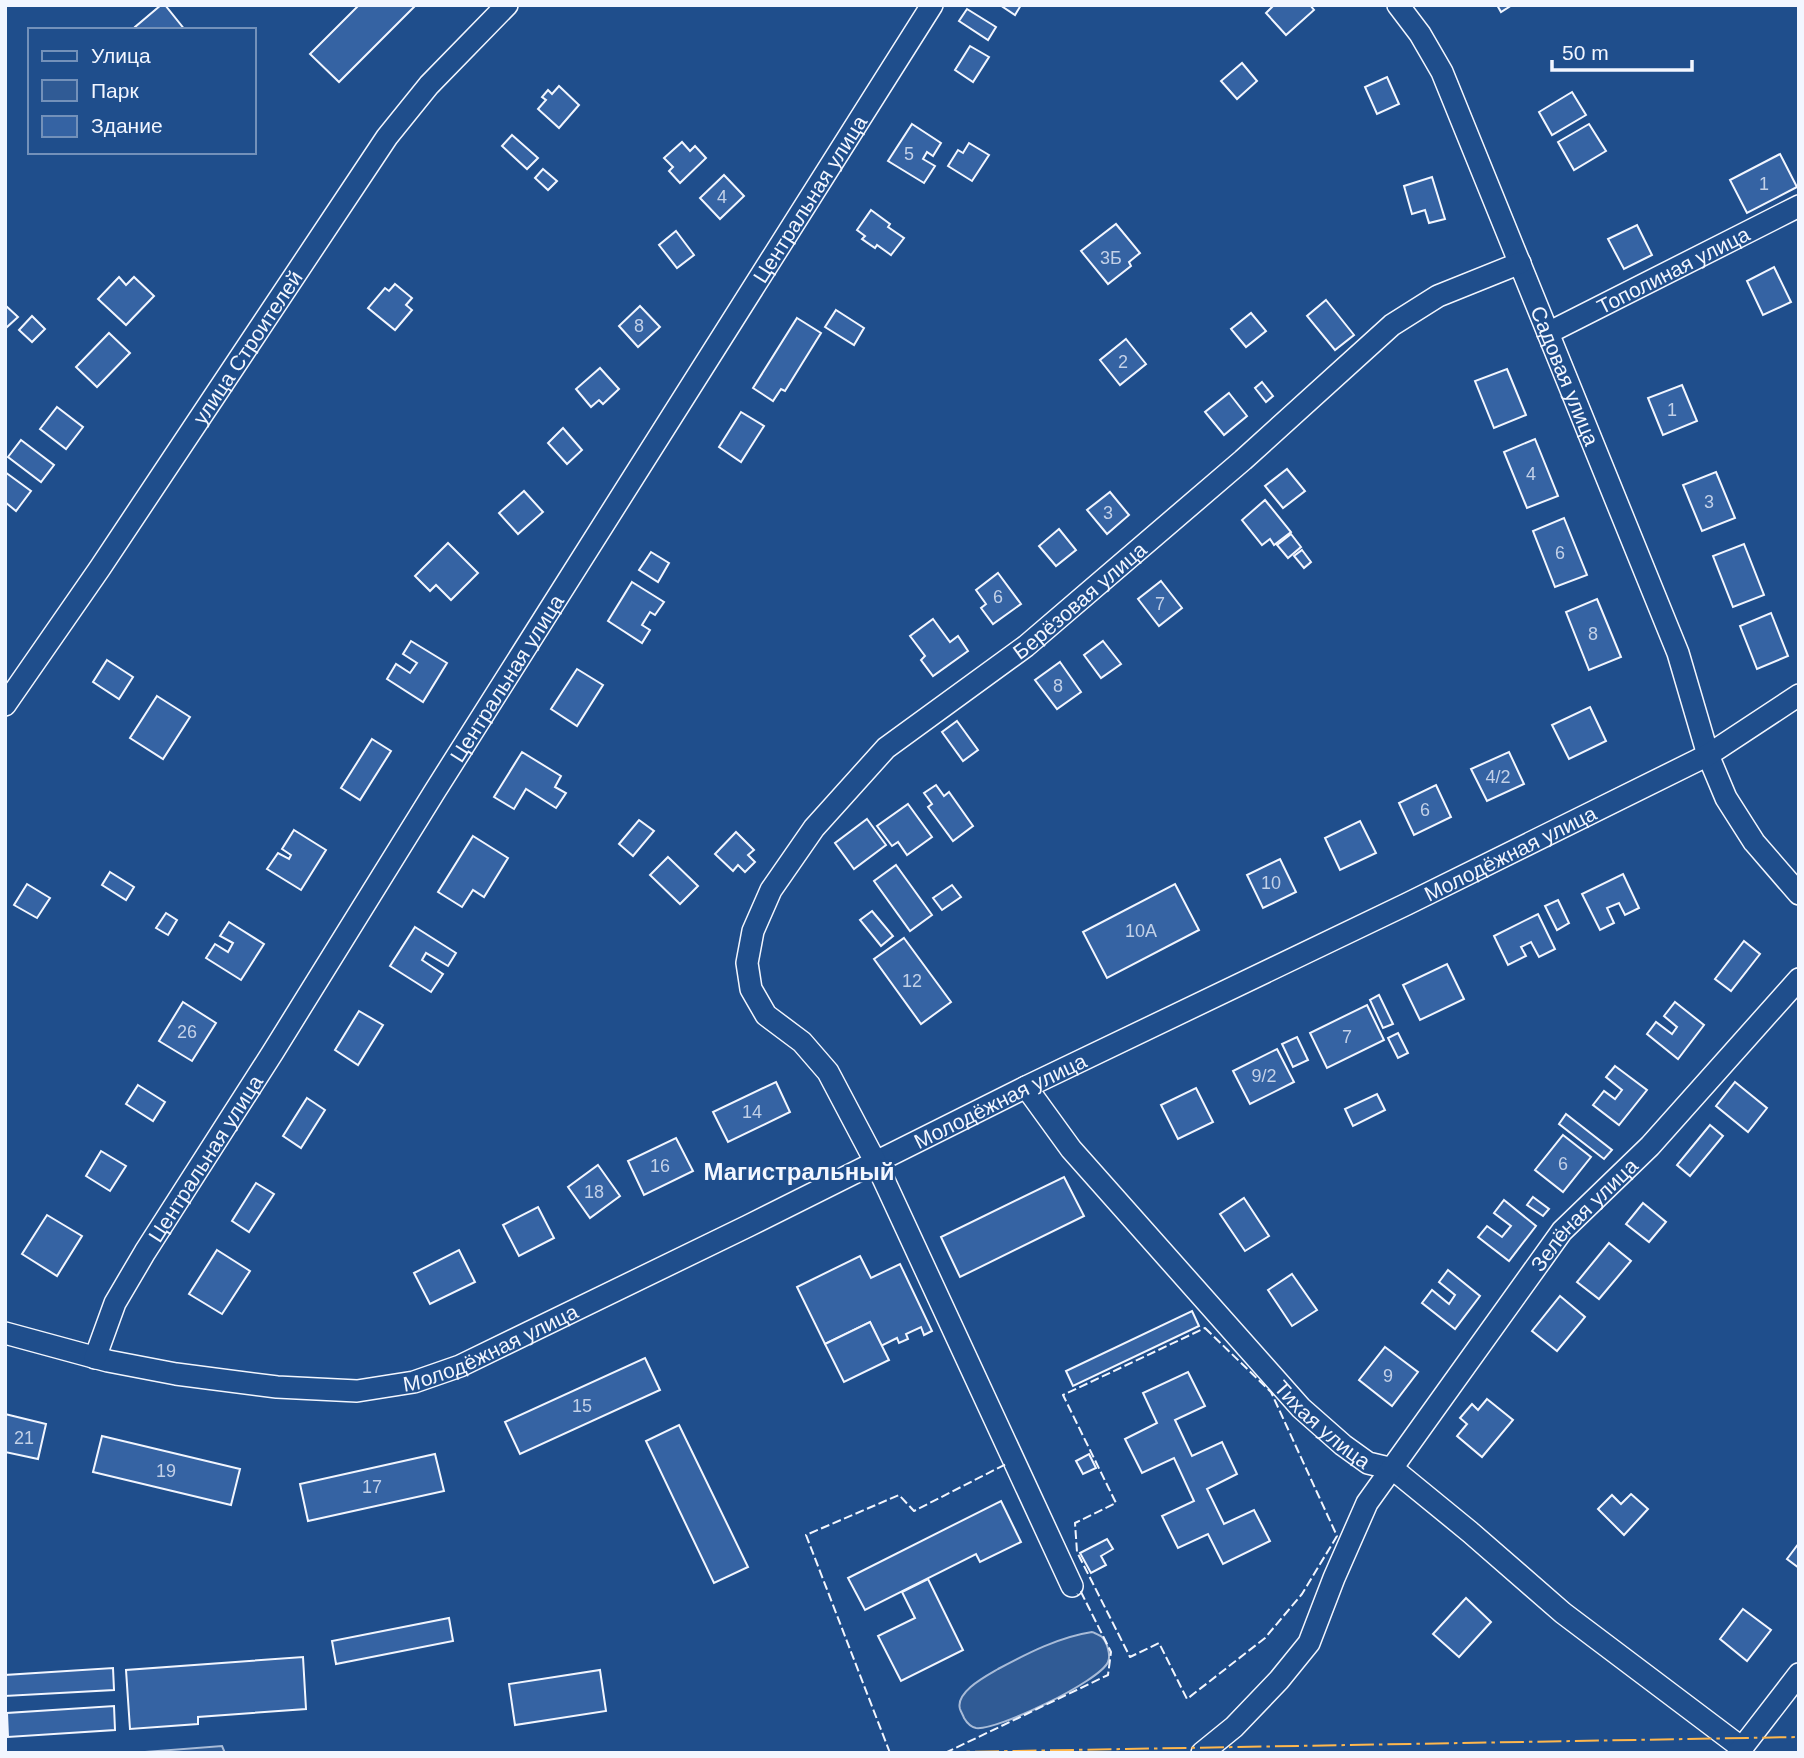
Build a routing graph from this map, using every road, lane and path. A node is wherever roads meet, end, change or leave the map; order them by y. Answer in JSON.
{"nodes":[{"id":1,"x":507,"y":5,"type":"edge"},
{"id":2,"x":932,"y":5,"type":"edge"},
{"id":3,"x":1398,"y":5,"type":"edge"},
{"id":4,"x":1799,"y":206,"type":"edge"},
{"id":5,"x":1520,"y":262,"type":"junction"},
{"id":6,"x":1548,"y":333,"type":"junction"},
{"id":7,"x":1799,"y":695,"type":"edge"},
{"id":8,"x":5,"y":705,"type":"edge"},
{"id":9,"x":1708,"y":755,"type":"junction"},
{"id":10,"x":1799,"y":894,"type":"edge"},
{"id":11,"x":1799,"y":979,"type":"edge"},
{"id":12,"x":1026,"y":1087,"type":"junction"},
{"id":13,"x":876,"y":1163,"type":"junction"},
{"id":14,"x":5,"y":1333,"type":"edge"},
{"id":15,"x":95,"y":1358,"type":"junction"},
{"id":16,"x":1393,"y":1469,"type":"junction"},
{"id":17,"x":1072,"y":1586,"type":"dead end"},
{"id":18,"x":1799,"y":1674,"type":"edge"},
{"id":19,"x":1740,"y":1750,"type":"edge"},
{"id":20,"x":1202,"y":1753,"type":"edge"}],
"edges":[{"from":1,"to":8,"type":"street","name":"улица Строителей"},
{"from":2,"to":15,"type":"street","name":"Центральная улица"},
{"from":3,"to":5,"type":"street","name":"Садовая улица"},
{"from":4,"to":6,"type":"street","name":"Тополиная улица"},
{"from":5,"to":6,"type":"street","name":"Садовая улица"},
{"from":5,"to":13,"type":"street","name":"Берёзовая улица"},
{"from":6,"to":9,"type":"street","name":"Садовая улица"},
{"from":7,"to":9,"type":"street","name":"Молодёжная улица"},
{"from":9,"to":10,"type":"street"},
{"from":9,"to":12,"type":"street","name":"Молодёжная улица"},
{"from":11,"to":16,"type":"street","name":"Зелёная улица"},
{"from":12,"to":13,"type":"street","name":"Молодёжная улица"},
{"from":12,"to":16,"type":"street","name":"Тихая улица"},
{"from":13,"to":15,"type":"street","name":"Молодёжная улица"},
{"from":13,"to":17,"type":"street"},
{"from":14,"to":15,"type":"street","name":"Молодёжная улица"},
{"from":16,"to":19,"type":"street","name":"Тихая улица"},
{"from":16,"to":20,"type":"street","name":"Зелёная улица"},
{"from":18,"to":19,"type":"street"}]}
